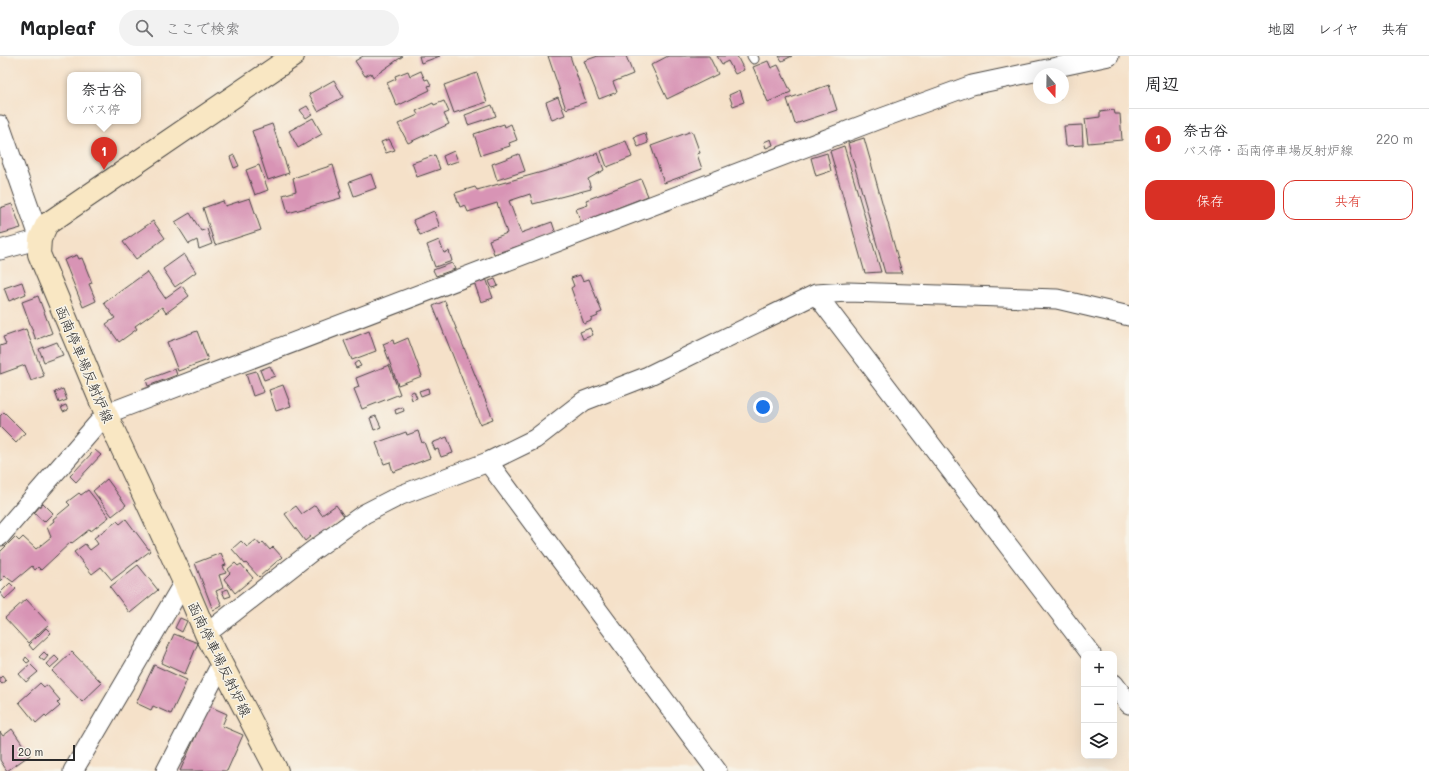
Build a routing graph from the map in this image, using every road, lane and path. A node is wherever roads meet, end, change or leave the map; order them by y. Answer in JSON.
{"nodes":[{"id":1,"x":293,"y":56,"type":"edge"},
{"id":2,"x":1109,"y":56,"type":"edge"},
{"id":3,"x":0,"y":125,"type":"edge"},
{"id":4,"x":40,"y":239,"type":"junction"},
{"id":5,"x":0,"y":250,"type":"edge"},
{"id":6,"x":816,"y":294,"type":"junction"},
{"id":7,"x":1129,"y":316,"type":"edge"},
{"id":8,"x":106,"y":414,"type":"junction"},
{"id":9,"x":488,"y":462,"type":"junction"},
{"id":10,"x":1,"y":535,"type":"edge"},
{"id":11,"x":184,"y":582,"type":"junction"},
{"id":12,"x":206,"y":634,"type":"junction"},
{"id":13,"x":1089,"y":651,"type":"edge"},
{"id":14,"x":221,"y":664,"type":"junction"},
{"id":15,"x":1116,"y":687,"type":"edge"},
{"id":16,"x":1129,"y":704,"type":"edge"},
{"id":17,"x":73,"y":771,"type":"edge"},
{"id":18,"x":166,"y":771,"type":"edge"},
{"id":19,"x":277,"y":771,"type":"edge"},
{"id":20,"x":717,"y":771,"type":"edge"}],
"edges":[{"from":1,"to":4,"type":"main road"},
{"from":2,"to":8,"type":"street"},
{"from":3,"to":4,"type":"street"},
{"from":4,"to":5,"type":"street"},
{"from":4,"to":8,"type":"main road","name":"函南停車場反射炉線"},
{"from":6,"to":7,"type":"street"},
{"from":6,"to":9,"type":"street"},
{"from":6,"to":13,"type":"street"},
{"from":8,"to":10,"type":"street"},
{"from":8,"to":11,"type":"main road","name":"函南停車場反射炉線"},
{"from":9,"to":12,"type":"street"},
{"from":9,"to":20,"type":"street"},
{"from":11,"to":12,"type":"main road","name":"函南停車場反射炉線"},
{"from":11,"to":17,"type":"street"},
{"from":12,"to":14,"type":"main road","name":"函南停車場反射炉線"},
{"from":14,"to":18,"type":"street"},
{"from":14,"to":19,"type":"main road","name":"函南停車場反射炉線"},
{"from":15,"to":16,"type":"street"}]}
